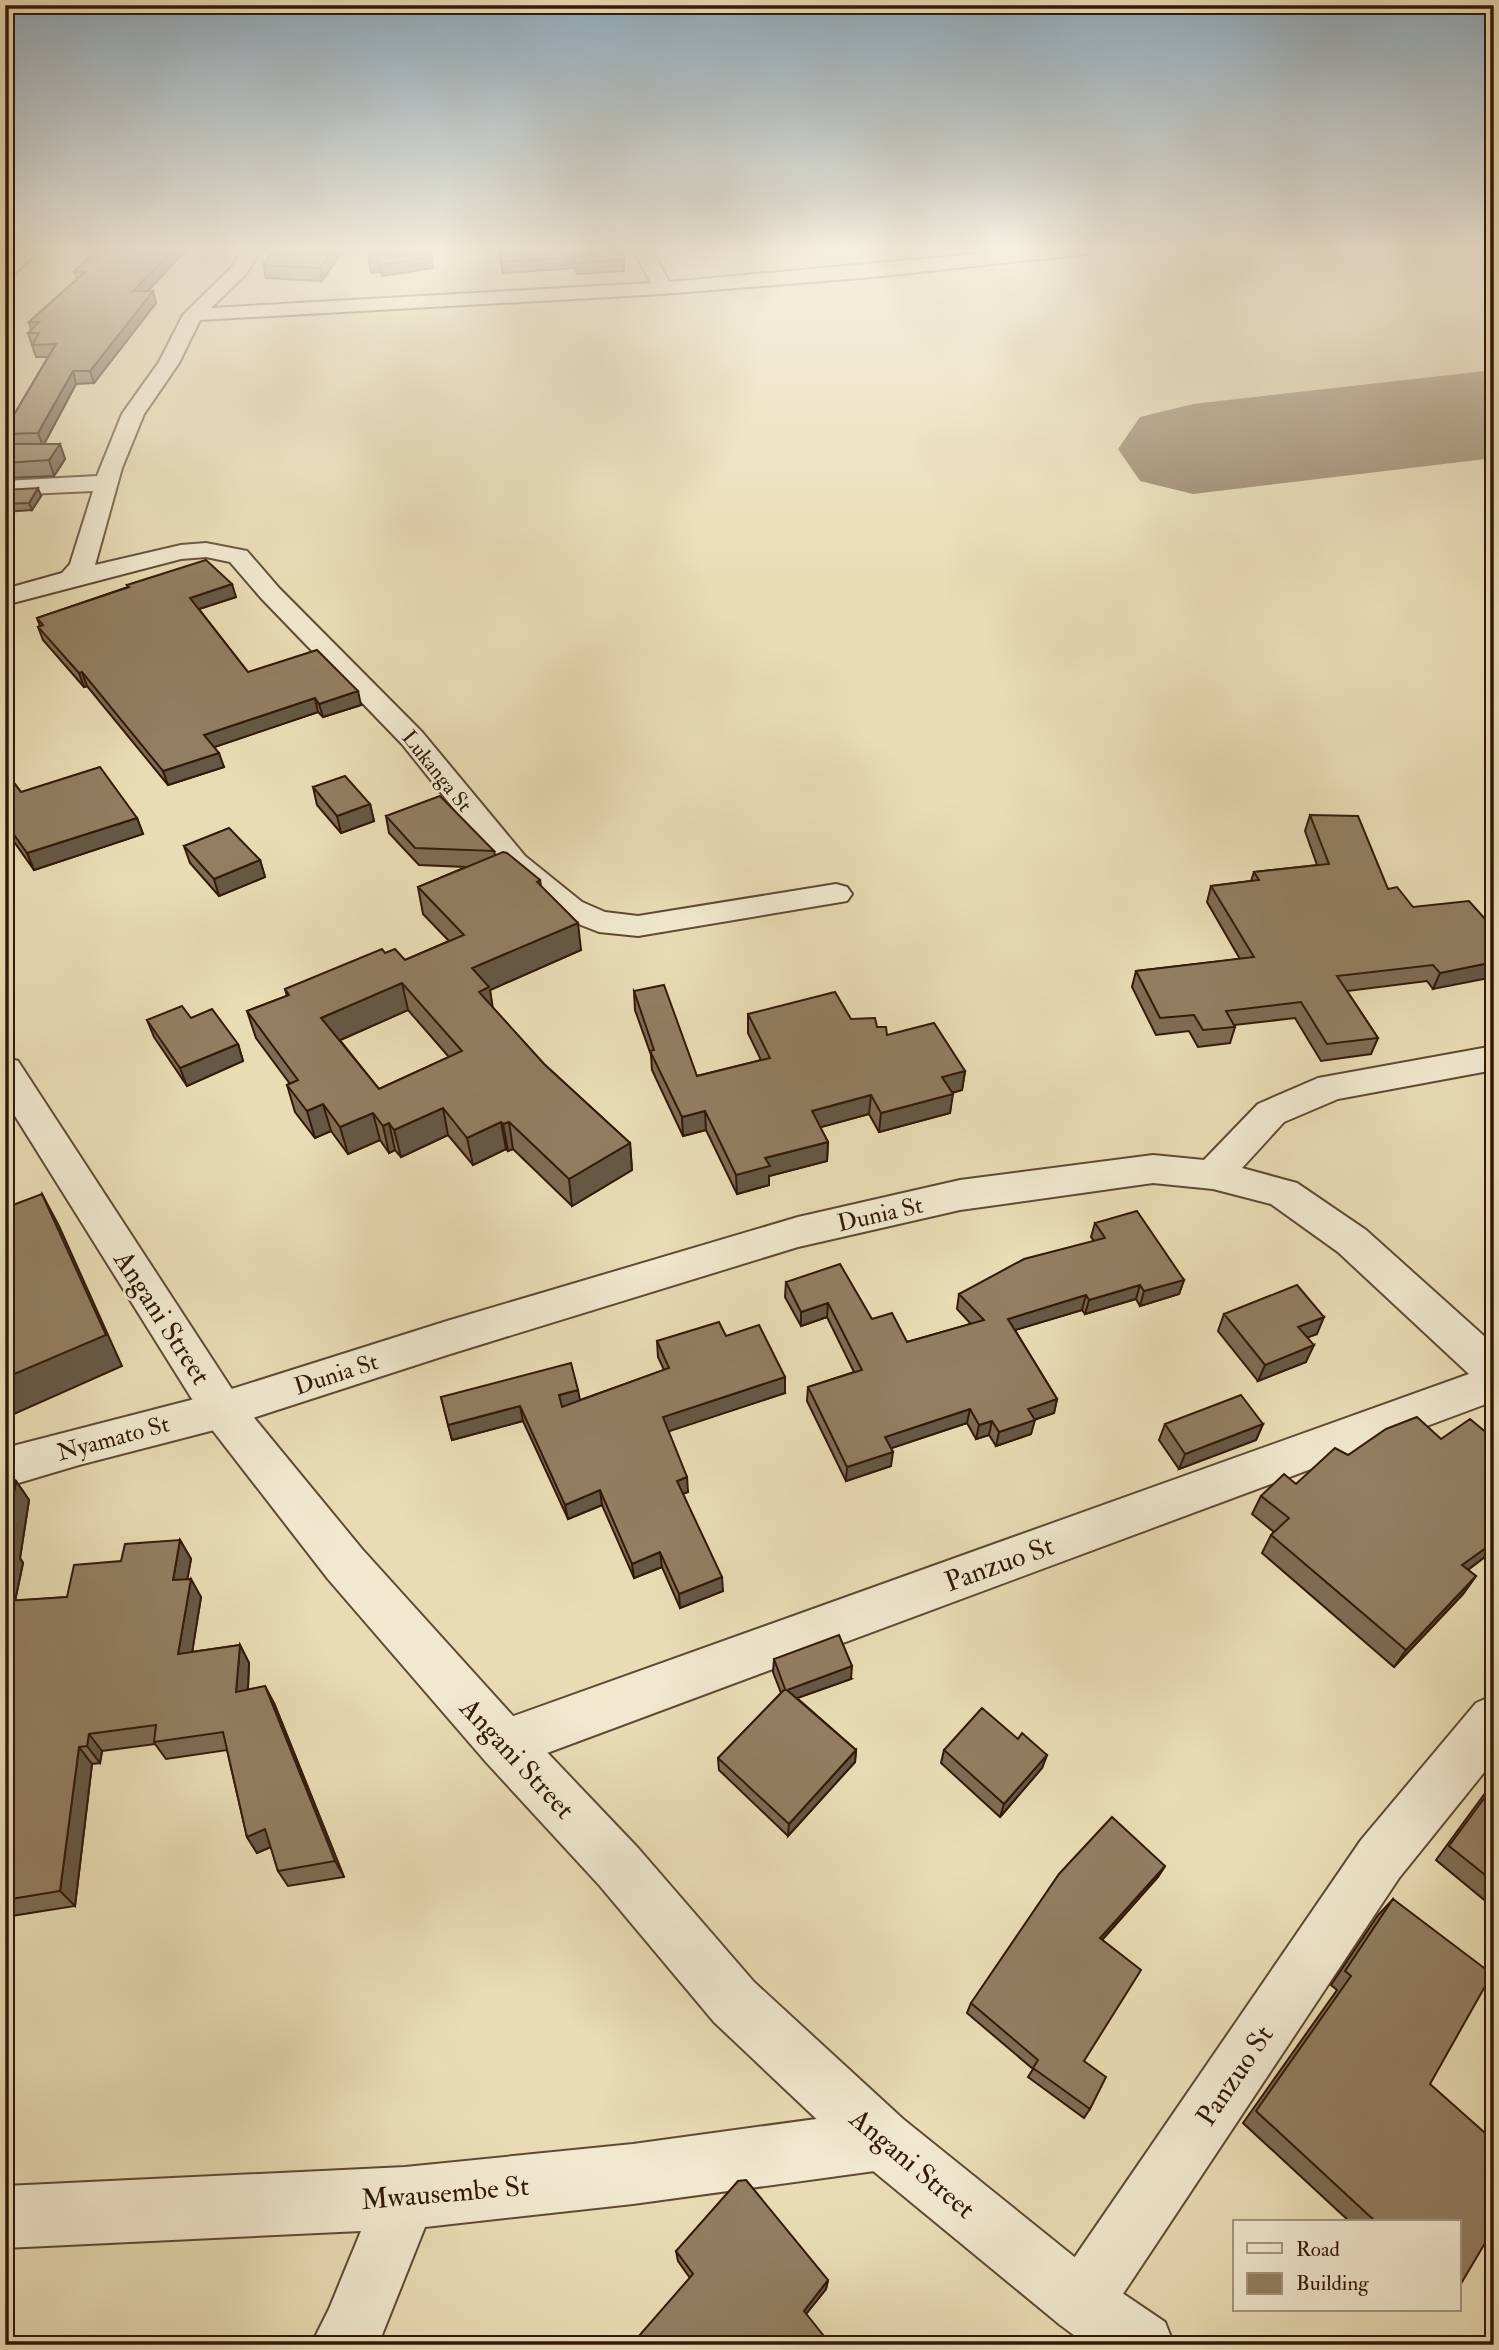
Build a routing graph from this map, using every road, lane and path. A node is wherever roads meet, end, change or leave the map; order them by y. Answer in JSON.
{"nodes":[{"id":1,"x":171,"y":359,"type":"edge"},
{"id":2,"x":106,"y":483,"type":"junction"},
{"id":3,"x":5,"y":488,"type":"edge"},
{"id":4,"x":71,"y":578,"type":"junction"},
{"id":5,"x":5,"y":597,"type":"edge"},
{"id":6,"x":836,"y":894,"type":"dead end"},
{"id":7,"x":1494,"y":1058,"type":"edge"},
{"id":8,"x":5,"y":1070,"type":"edge"},
{"id":9,"x":1213,"y":1175,"type":"junction"},
{"id":10,"x":1494,"y":1371,"type":"edge"},
{"id":11,"x":1494,"y":1382,"type":"edge"},
{"id":12,"x":222,"y":1410,"type":"junction"},
{"id":13,"x":5,"y":1468,"type":"edge"},
{"id":14,"x":1494,"y":1720,"type":"edge"},
{"id":15,"x":504,"y":1744,"type":"junction"},
{"id":16,"x":882,"y":2140,"type":"junction"},
{"id":17,"x":405,"y":2198,"type":"junction"},
{"id":18,"x":5,"y":2217,"type":"edge"},
{"id":19,"x":1081,"y":2302,"type":"junction"},
{"id":20,"x":343,"y":2345,"type":"edge"},
{"id":21,"x":1142,"y":2345,"type":"edge"}],
"edges":[{"from":1,"to":2,"type":"street"},
{"from":2,"to":3,"type":"street"},
{"from":2,"to":4,"type":"street"},
{"from":4,"to":5,"type":"street","name":"Lukanga St"},
{"from":4,"to":6,"type":"street","name":"Lukanga St"},
{"from":7,"to":9,"type":"street"},
{"from":8,"to":12,"type":"street","name":"Angani Street"},
{"from":9,"to":10,"type":"street","name":"Dunia St"},
{"from":9,"to":12,"type":"street","name":"Dunia St"},
{"from":11,"to":15,"type":"street","name":"Panzuo St"},
{"from":12,"to":13,"type":"street","name":"Nyamato St"},
{"from":12,"to":15,"type":"street","name":"Angani Street"},
{"from":14,"to":19,"type":"street","name":"Panzuo St"},
{"from":15,"to":16,"type":"street","name":"Angani Street"},
{"from":16,"to":17,"type":"street","name":"Mwausembe St"},
{"from":16,"to":19,"type":"street","name":"Angani Street"},
{"from":17,"to":18,"type":"street","name":"Mwausembe St"},
{"from":17,"to":20,"type":"street"},
{"from":19,"to":21,"type":"street","name":"Angani Street"}]}
